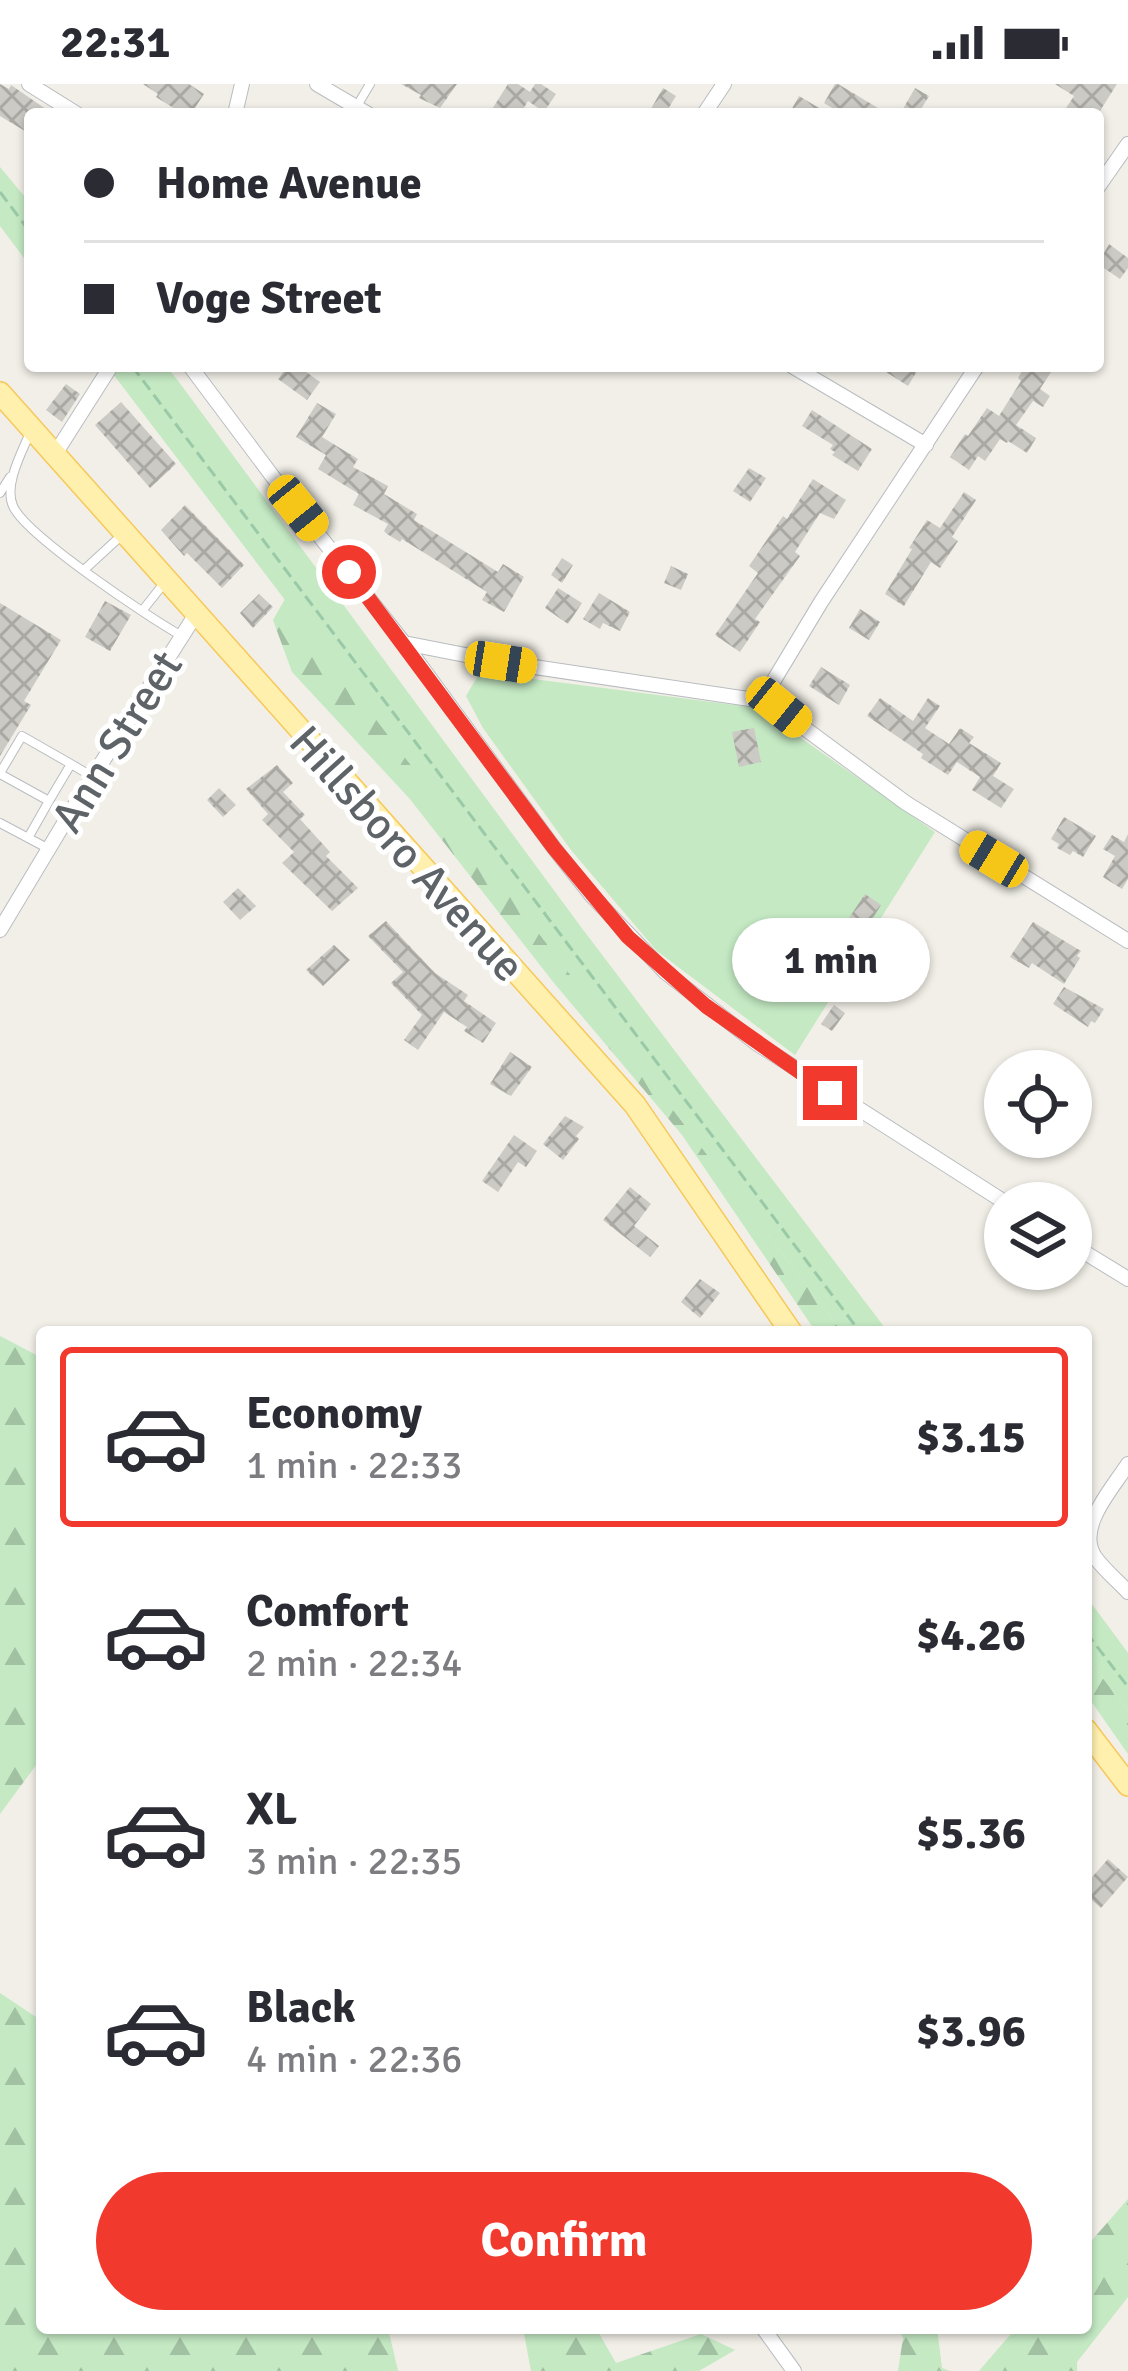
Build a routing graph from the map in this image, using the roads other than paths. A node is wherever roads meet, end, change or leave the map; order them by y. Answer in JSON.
{"nodes":[{"id":1,"x":29,"y":84,"type":"edge"},
{"id":2,"x":317,"y":84,"type":"edge"},
{"id":3,"x":67,"y":108,"type":"edge"},
{"id":4,"x":357,"y":108,"type":"edge"},
{"id":5,"x":1128,"y":143,"type":"edge"},
{"id":6,"x":1104,"y":178,"type":"edge"},
{"id":7,"x":107,"y":372,"type":"edge"},
{"id":8,"x":194,"y":372,"type":"edge"},
{"id":9,"x":802,"y":372,"type":"edge"},
{"id":10,"x":973,"y":372,"type":"edge"},
{"id":11,"x":0,"y":393,"type":"edge"},
{"id":12,"x":32,"y":428,"type":"junction"},
{"id":13,"x":926,"y":445,"type":"junction"},
{"id":14,"x":55,"y":454,"type":"junction"},
{"id":15,"x":15,"y":471,"type":"junction"},
{"id":16,"x":0,"y":493,"type":"edge"},
{"id":17,"x":124,"y":533,"type":"junction"},
{"id":18,"x":85,"y":569,"type":"junction"},
{"id":19,"x":166,"y":581,"type":"junction"},
{"id":20,"x":142,"y":611,"type":"junction"},
{"id":21,"x":196,"y":614,"type":"junction"},
{"id":22,"x":182,"y":636,"type":"junction"},
{"id":23,"x":404,"y":643,"type":"junction"},
{"id":24,"x":762,"y":700,"type":"junction"},
{"id":25,"x":71,"y":764,"type":"junction"},
{"id":26,"x":0,"y":774,"type":"edge"},
{"id":27,"x":93,"y":777,"type":"junction"},
{"id":28,"x":49,"y":801,"type":"junction"},
{"id":29,"x":0,"y":823,"type":"edge"},
{"id":30,"x":28,"y":838,"type":"junction"},
{"id":31,"x":49,"y":849,"type":"junction"},
{"id":32,"x":0,"y":930,"type":"edge"},
{"id":33,"x":1128,"y":940,"type":"edge"},
{"id":34,"x":984,"y":1189,"type":"edge"},
{"id":35,"x":1092,"y":1257,"type":"edge"},
{"id":36,"x":1128,"y":1279,"type":"edge"},
{"id":37,"x":787,"y":1326,"type":"edge"},
{"id":38,"x":1128,"y":1464,"type":"edge"},
{"id":39,"x":1092,"y":1525,"type":"edge"},
{"id":40,"x":1092,"y":1550,"type":"edge"},
{"id":41,"x":1128,"y":1592,"type":"edge"},
{"id":42,"x":1092,"y":1738,"type":"edge"},
{"id":43,"x":1128,"y":1786,"type":"edge"},
{"id":44,"x":767,"y":2334,"type":"edge"},
{"id":45,"x":794,"y":2371,"type":"edge"}],
"edges":[{"from":1,"to":3,"type":"street"},
{"from":2,"to":4,"type":"street"},
{"from":5,"to":6,"type":"street"},
{"from":7,"to":14,"type":"street"},
{"from":8,"to":23,"type":"street"},
{"from":9,"to":13,"type":"street"},
{"from":10,"to":13,"type":"street"},
{"from":11,"to":12,"type":"main road","name":"Hillsboro Avenue"},
{"from":12,"to":14,"type":"main road","name":"Hillsboro Avenue"},
{"from":12,"to":15,"type":"lane"},
{"from":13,"to":24,"type":"street"},
{"from":14,"to":17,"type":"main road","name":"Hillsboro Avenue"},
{"from":15,"to":16,"type":"lane"},
{"from":15,"to":18,"type":"lane"},
{"from":17,"to":18,"type":"lane"},
{"from":17,"to":19,"type":"main road","name":"Hillsboro Avenue"},
{"from":18,"to":20,"type":"lane"},
{"from":19,"to":20,"type":"lane"},
{"from":19,"to":21,"type":"main road","name":"Hillsboro Avenue"},
{"from":20,"to":22,"type":"lane"},
{"from":21,"to":22,"type":"street","name":"Ann Street"},
{"from":21,"to":37,"type":"main road","name":"Hillsboro Avenue"},
{"from":22,"to":27,"type":"street","name":"Ann Street"},
{"from":23,"to":24,"type":"street"},
{"from":23,"to":34,"type":"street"},
{"from":24,"to":33,"type":"street"},
{"from":25,"to":26,"type":"lane"},
{"from":25,"to":27,"type":"lane"},
{"from":25,"to":28,"type":"lane"},
{"from":26,"to":28,"type":"lane"},
{"from":27,"to":31,"type":"street","name":"Ann Street"},
{"from":28,"to":30,"type":"lane"},
{"from":29,"to":30,"type":"lane"},
{"from":30,"to":31,"type":"lane"},
{"from":31,"to":32,"type":"street","name":"Ann Street"},
{"from":35,"to":36,"type":"street"},
{"from":38,"to":39,"type":"street"},
{"from":40,"to":41,"type":"street"},
{"from":42,"to":43,"type":"main road"},
{"from":44,"to":45,"type":"street"}]}
